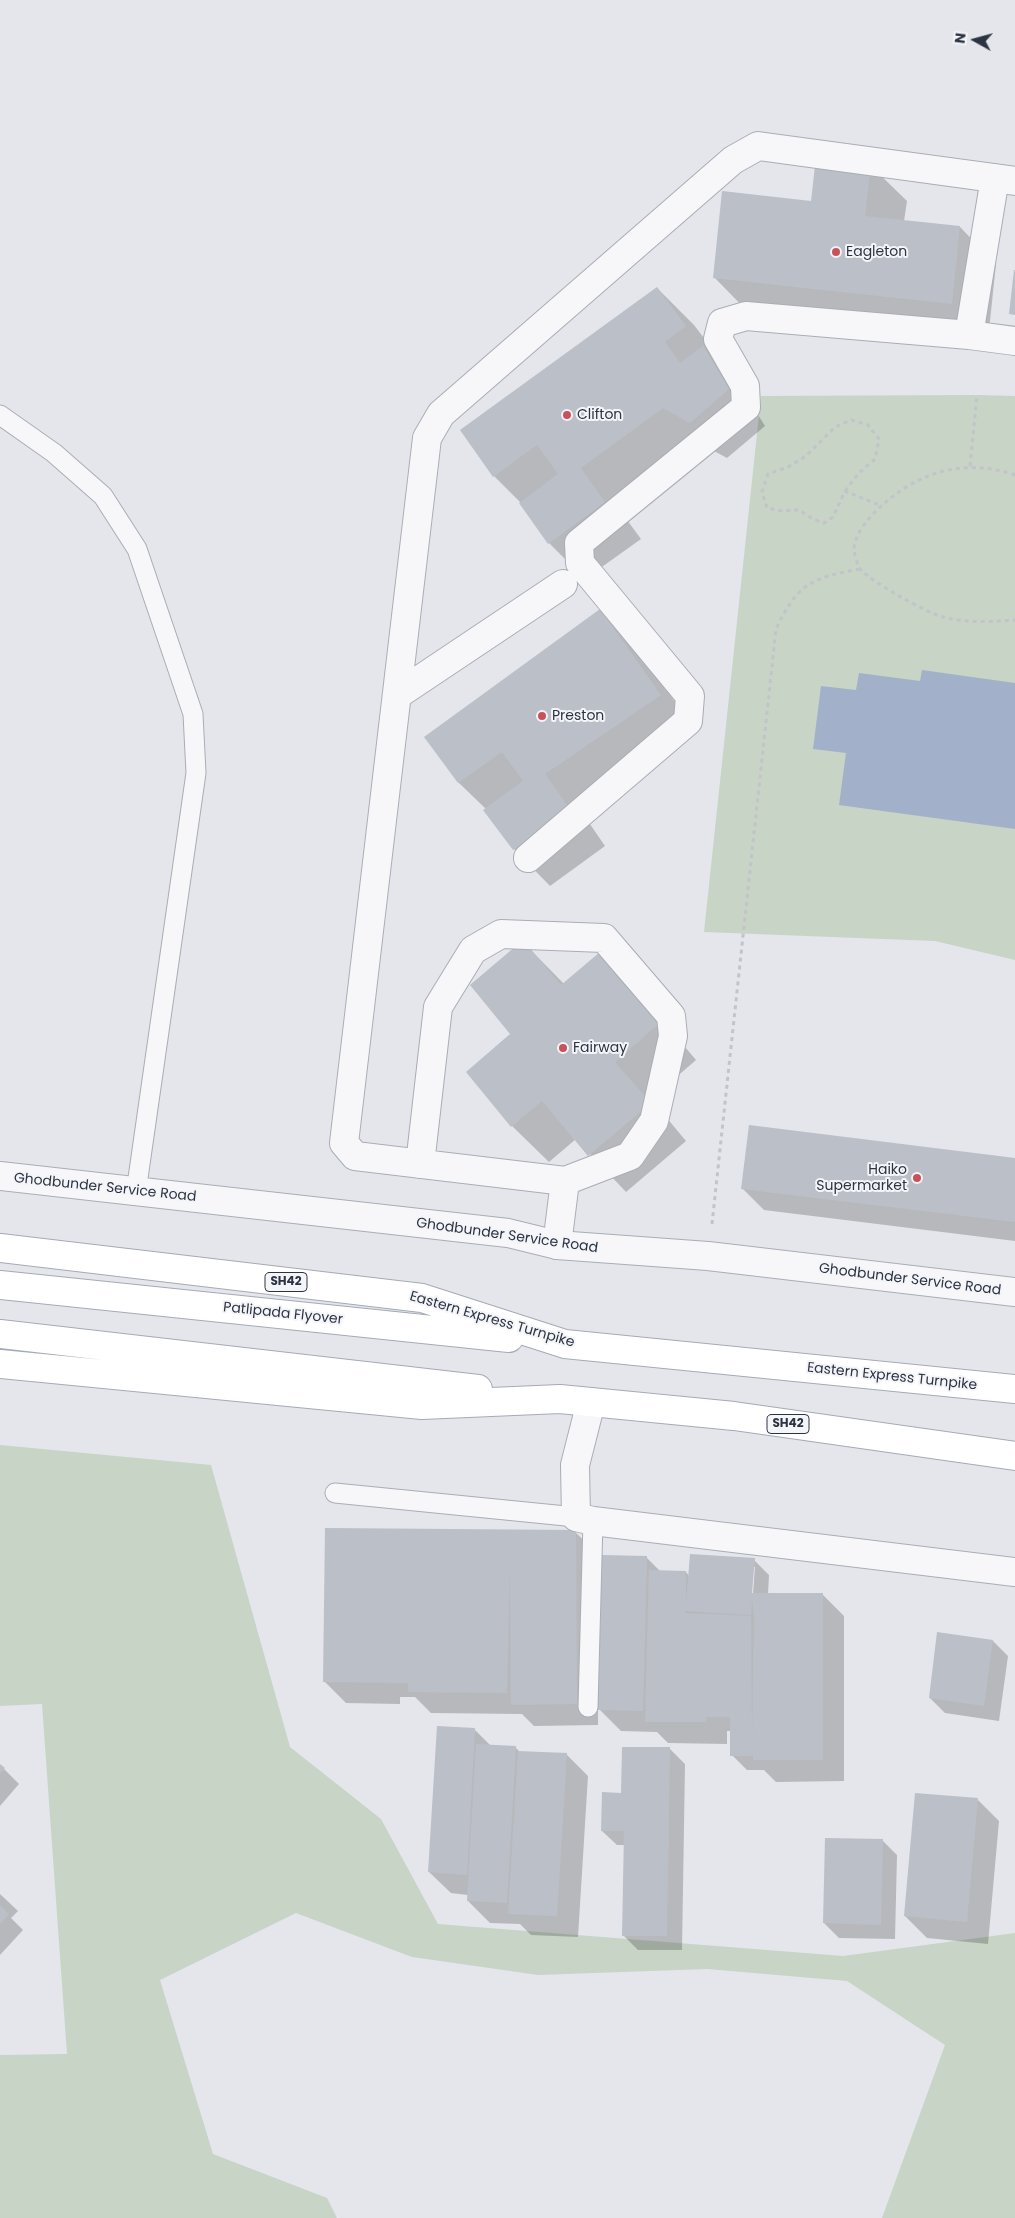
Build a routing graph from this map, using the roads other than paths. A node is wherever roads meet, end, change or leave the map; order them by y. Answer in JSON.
{"nodes":[{"id":1,"x":1005,"y":179,"type":"edge"},
{"id":2,"x":969,"y":335,"type":"junction"},
{"id":3,"x":1015,"y":341,"type":"edge"},
{"id":4,"x":0,"y":415,"type":"edge"},
{"id":5,"x":563,"y":584,"type":"dead end"},
{"id":6,"x":397,"y":695,"type":"junction"},
{"id":7,"x":528,"y":858,"type":"dead end"},
{"id":8,"x":420,"y":1164,"type":"junction"},
{"id":9,"x":0,"y":1176,"type":"edge"},
{"id":10,"x":565,"y":1181,"type":"junction"},
{"id":11,"x":136,"y":1192,"type":"junction"},
{"id":12,"x":557,"y":1245,"type":"junction"},
{"id":13,"x":0,"y":1248,"type":"edge"},
{"id":14,"x":0,"y":1284,"type":"edge"},
{"id":15,"x":1015,"y":1292,"type":"edge"},
{"id":16,"x":0,"y":1334,"type":"edge"},
{"id":17,"x":565,"y":1344,"type":"junction"},
{"id":18,"x":0,"y":1364,"type":"edge"},
{"id":19,"x":1015,"y":1389,"type":"edge"},
{"id":20,"x":560,"y":1399,"type":"junction"},
{"id":21,"x":591,"y":1402,"type":"junction"},
{"id":22,"x":1015,"y":1456,"type":"edge"},
{"id":23,"x":335,"y":1492,"type":"dead end"},
{"id":24,"x":584,"y":1519,"type":"junction"},
{"id":25,"x":1015,"y":1572,"type":"edge"},
{"id":26,"x":588,"y":1707,"type":"dead end"}],
"edges":[{"from":1,"to":2,"type":"street"},
{"from":1,"to":6,"type":"street"},
{"from":2,"to":3,"type":"street"},
{"from":2,"to":7,"type":"street"},
{"from":4,"to":11,"type":"lane"},
{"from":5,"to":6,"type":"street"},
{"from":6,"to":8,"type":"street"},
{"from":8,"to":10,"type":"street"},
{"from":8,"to":10,"type":"street"},
{"from":9,"to":11,"type":"street","name":"Ghodbunder Service Road"},
{"from":10,"to":12,"type":"street"},
{"from":11,"to":12,"type":"street","name":"Ghodbunder Service Road"},
{"from":12,"to":15,"type":"street","name":"Ghodbunder Service Road"},
{"from":13,"to":17,"type":"main road","name":"Eastern Express Turnpike","number":"SH42"},
{"from":14,"to":17,"type":"main road","name":"Patlipada Flyover"},
{"from":16,"to":20,"type":"main road"},
{"from":17,"to":19,"type":"main road","name":"Eastern Express Turnpike","number":"SH42"},
{"from":18,"to":20,"type":"main road","number":"SH42"},
{"from":20,"to":21,"type":"main road","number":"SH42"},
{"from":21,"to":22,"type":"main road","number":"SH42"},
{"from":21,"to":24,"type":"street"},
{"from":23,"to":24,"type":"lane"},
{"from":24,"to":25,"type":"street"},
{"from":24,"to":26,"type":"lane"}]}
